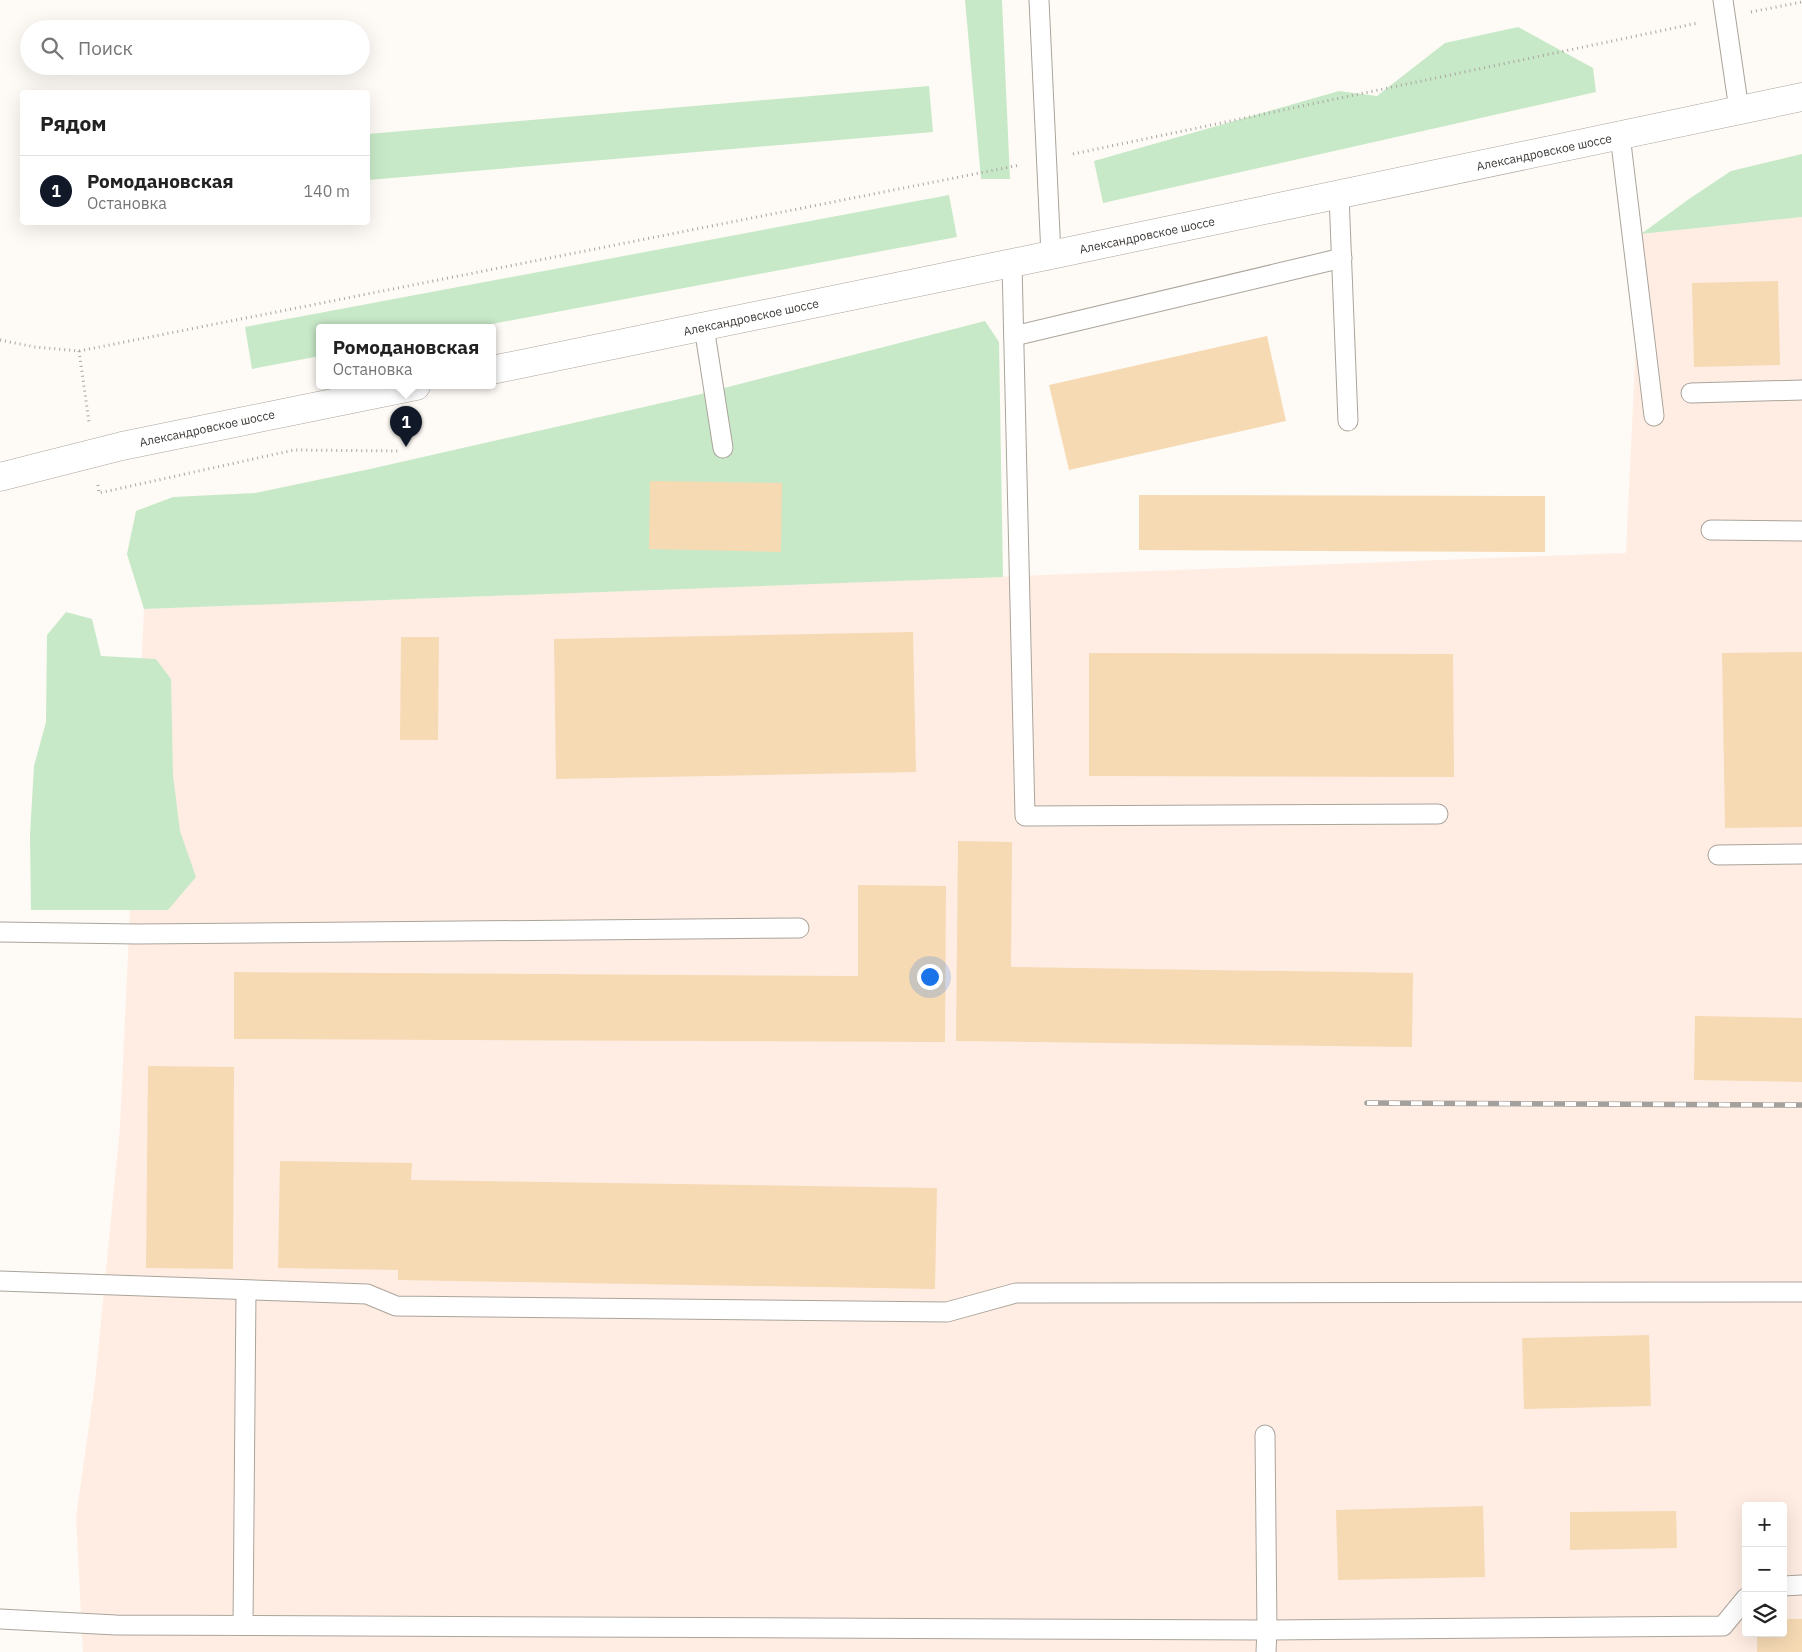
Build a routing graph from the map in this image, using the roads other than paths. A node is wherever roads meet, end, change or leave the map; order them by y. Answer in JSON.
{"nodes":[{"id":1,"x":1039,"y":0,"type":"edge"},
{"id":2,"x":1725,"y":9,"type":"edge"},
{"id":3,"x":1802,"y":97,"type":"edge"},
{"id":4,"x":1739,"y":110,"type":"junction"},
{"id":5,"x":1620,"y":136,"type":"junction"},
{"id":6,"x":1339,"y":195,"type":"junction"},
{"id":7,"x":1051,"y":256,"type":"junction"},
{"id":8,"x":1342,"y":258,"type":"junction"},
{"id":9,"x":1012,"y":264,"type":"junction"},
{"id":10,"x":704,"y":327,"type":"junction"},
{"id":11,"x":1014,"y":336,"type":"junction"},
{"id":12,"x":496,"y":369,"type":"edge"},
{"id":13,"x":401,"y":389,"type":"edge"},
{"id":14,"x":1802,"y":390,"type":"edge"},
{"id":15,"x":1691,"y":393,"type":"dead end"},
{"id":16,"x":1654,"y":416,"type":"dead end"},
{"id":17,"x":1348,"y":421,"type":"dead end"},
{"id":18,"x":722,"y":448,"type":"dead end"},
{"id":19,"x":0,"y":477,"type":"edge"},
{"id":20,"x":1711,"y":530,"type":"dead end"},
{"id":21,"x":1802,"y":531,"type":"edge"},
{"id":22,"x":1438,"y":814,"type":"dead end"},
{"id":23,"x":1802,"y":854,"type":"edge"},
{"id":24,"x":1718,"y":855,"type":"dead end"},
{"id":25,"x":799,"y":928,"type":"dead end"},
{"id":26,"x":0,"y":932,"type":"edge"},
{"id":27,"x":0,"y":1282,"type":"edge"},
{"id":28,"x":246,"y":1291,"type":"junction"},
{"id":29,"x":1802,"y":1292,"type":"edge"},
{"id":30,"x":1265,"y":1435,"type":"dead end"},
{"id":31,"x":1802,"y":1585,"type":"edge"},
{"id":32,"x":1787,"y":1586,"type":"edge"},
{"id":33,"x":1742,"y":1603,"type":"edge"},
{"id":34,"x":0,"y":1619,"type":"edge"},
{"id":35,"x":243,"y":1626,"type":"junction"},
{"id":36,"x":1267,"y":1630,"type":"junction"},
{"id":37,"x":1266,"y":1652,"type":"edge"}],
"edges":[{"from":1,"to":7,"type":"lane"},
{"from":2,"to":4,"type":"lane"},
{"from":3,"to":4,"type":"main road","name":"Александровское шоссе"},
{"from":4,"to":5,"type":"main road","name":"Александровское шоссе"},
{"from":5,"to":6,"type":"main road","name":"Александровское шоссе"},
{"from":5,"to":16,"type":"lane"},
{"from":6,"to":7,"type":"main road","name":"Александровское шоссе"},
{"from":6,"to":8,"type":"lane"},
{"from":7,"to":9,"type":"main road","name":"Александровское шоссе"},
{"from":8,"to":11,"type":"lane"},
{"from":8,"to":17,"type":"lane"},
{"from":9,"to":10,"type":"main road","name":"Александровское шоссе"},
{"from":9,"to":11,"type":"lane"},
{"from":10,"to":12,"type":"main road","name":"Александровское шоссе"},
{"from":10,"to":18,"type":"lane"},
{"from":11,"to":22,"type":"lane"},
{"from":13,"to":19,"type":"main road","name":"Александровское шоссе"},
{"from":14,"to":15,"type":"lane"},
{"from":20,"to":21,"type":"lane"},
{"from":23,"to":24,"type":"lane"},
{"from":25,"to":26,"type":"lane"},
{"from":27,"to":28,"type":"lane"},
{"from":28,"to":29,"type":"lane"},
{"from":28,"to":35,"type":"lane"},
{"from":30,"to":36,"type":"lane"},
{"from":31,"to":32,"type":"lane"},
{"from":33,"to":36,"type":"lane"},
{"from":34,"to":35,"type":"lane"},
{"from":35,"to":36,"type":"lane"},
{"from":36,"to":37,"type":"lane"}]}
